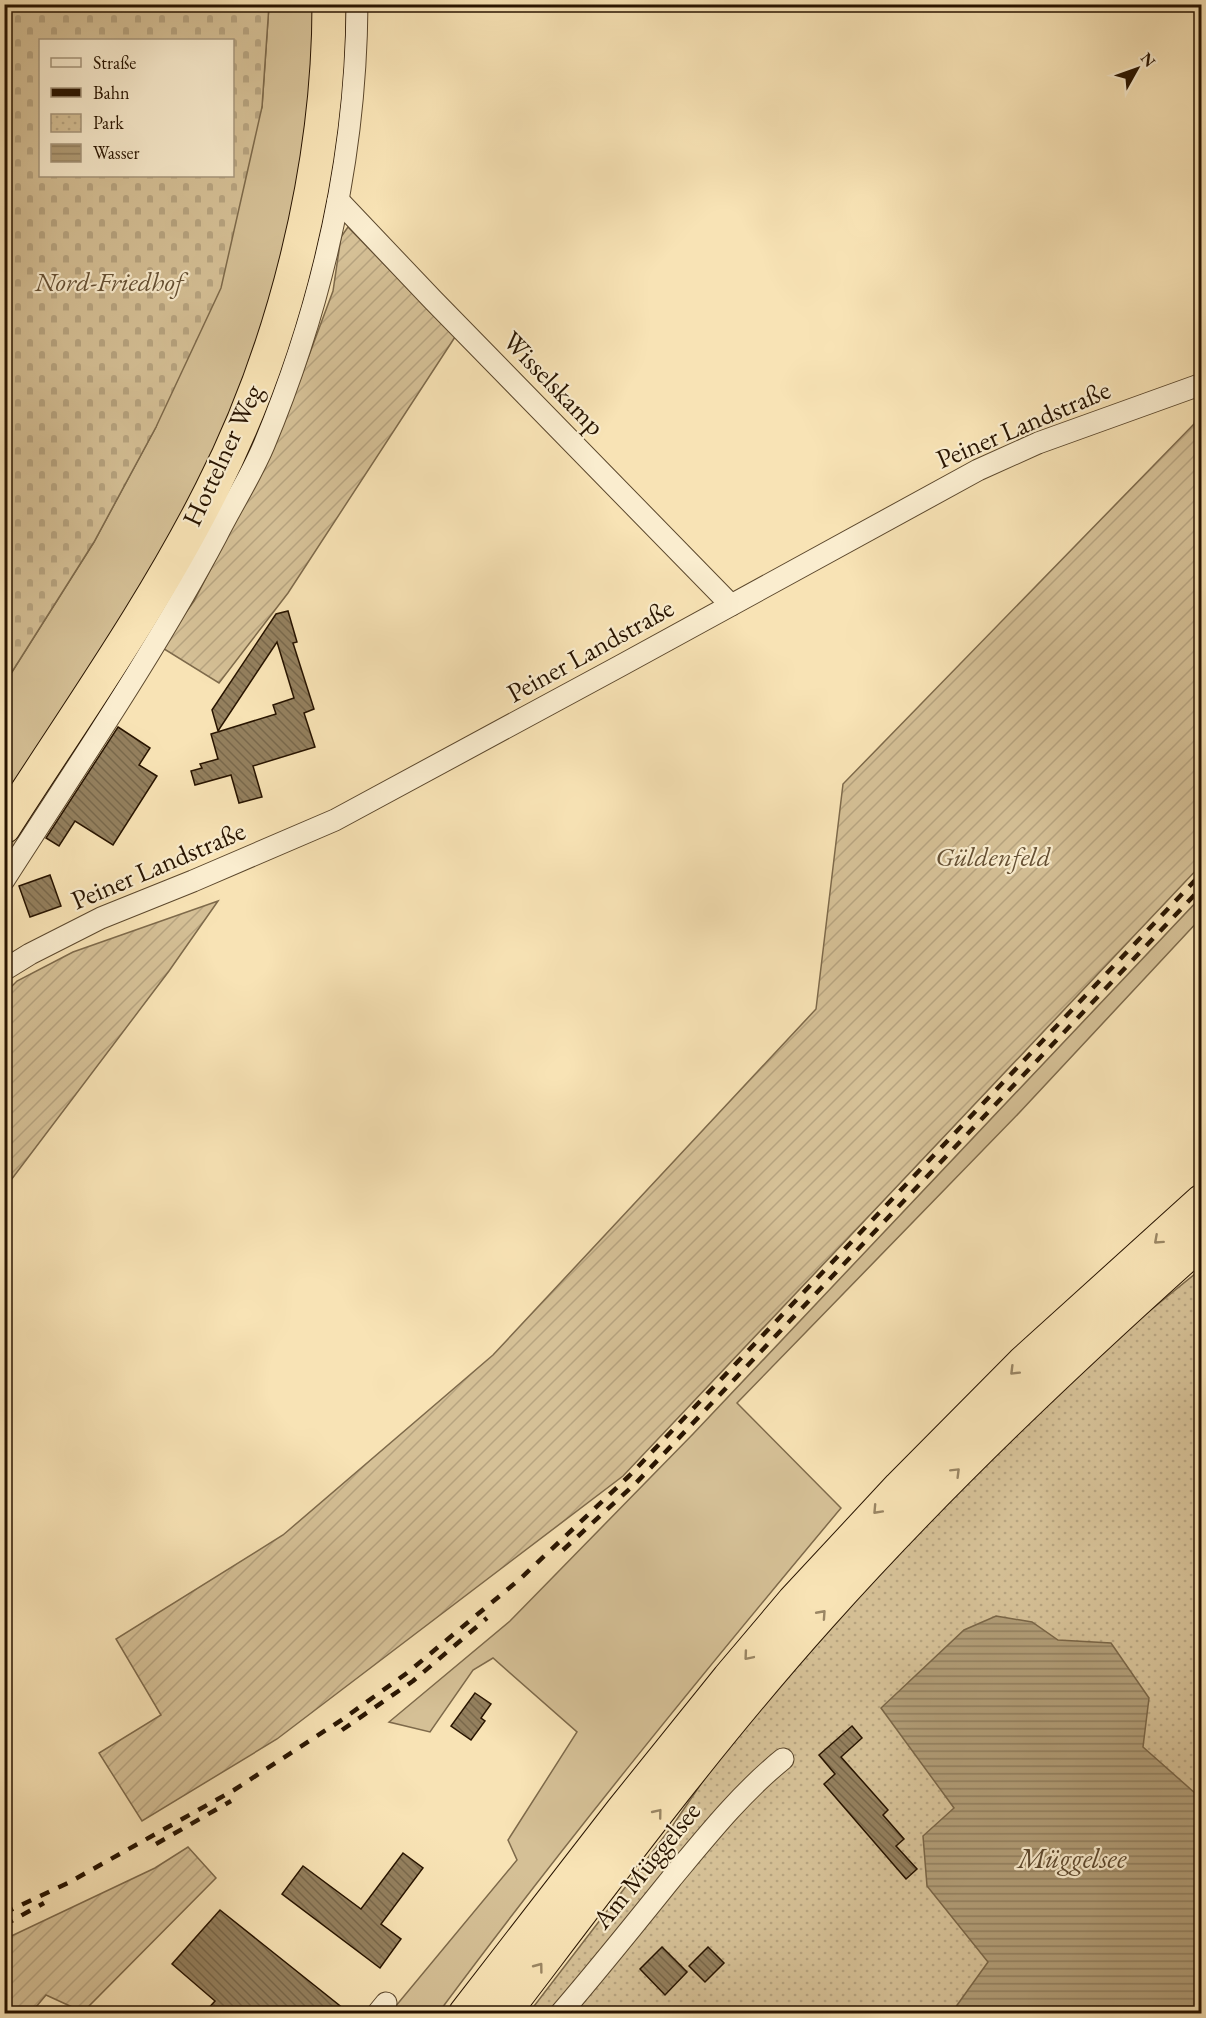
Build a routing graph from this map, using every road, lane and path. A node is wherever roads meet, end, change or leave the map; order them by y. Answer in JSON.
{"nodes":[{"id":1,"x":309,"y":4,"type":"edge"},
{"id":2,"x":329,"y":4,"type":"edge"},
{"id":3,"x":357,"y":4,"type":"edge"},
{"id":4,"x":338,"y":200,"type":"junction"},
{"id":5,"x":1202,"y":384,"type":"edge"},
{"id":6,"x":731,"y":605,"type":"junction"},
{"id":7,"x":4,"y":788,"type":"edge"},
{"id":8,"x":4,"y":827,"type":"edge"},
{"id":9,"x":4,"y":880,"type":"edge"},
{"id":10,"x":5,"y":968,"type":"edge"},
{"id":11,"x":1202,"y":1201,"type":"edge"},
{"id":12,"x":1202,"y":1241,"type":"edge"},
{"id":13,"x":783,"y":1759,"type":"dead end"},
{"id":14,"x":465,"y":2013,"type":"edge"},
{"id":15,"x":503,"y":2013,"type":"edge"},
{"id":16,"x":560,"y":2013,"type":"edge"}],
"edges":[{"from":1,"to":7,"type":"highway"},
{"from":2,"to":8,"type":"highway"},
{"from":3,"to":4,"type":"street","name":"Hottelner Weg"},
{"from":4,"to":6,"type":"street","name":"Wisselskamp"},
{"from":4,"to":9,"type":"street","name":"Hottelner Weg"},
{"from":5,"to":6,"type":"street","name":"Peiner Landstraße"},
{"from":6,"to":10,"type":"street","name":"Peiner Landstraße"},
{"from":11,"to":14,"type":"highway","one_way":true},
{"from":15,"to":12,"type":"highway","one_way":true},
{"from":13,"to":16,"type":"street","name":"Am Müggelsee"}]}
